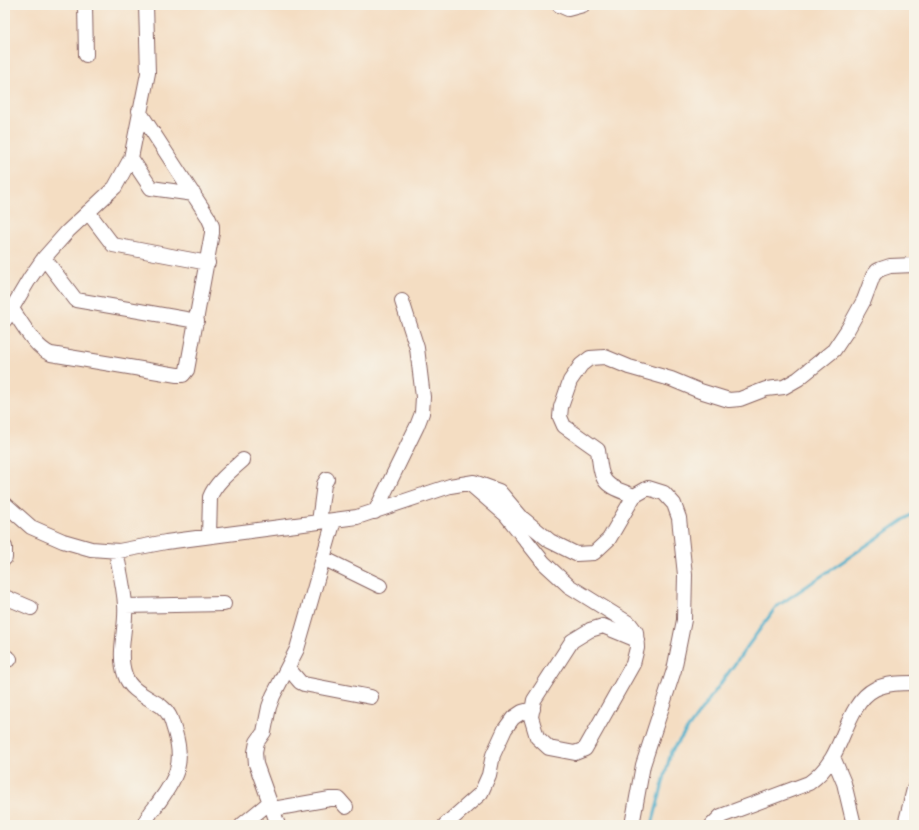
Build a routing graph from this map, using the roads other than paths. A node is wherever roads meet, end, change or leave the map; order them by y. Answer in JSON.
{"nodes":[{"id":1,"x":85,"y":5,"type":"edge"},
{"id":2,"x":146,"y":5,"type":"edge"},
{"id":3,"x":559,"y":5,"type":"edge"},
{"id":4,"x":583,"y":5,"type":"edge"},
{"id":5,"x":86,"y":55,"type":"dead end"},
{"id":6,"x":140,"y":111,"type":"junction"},
{"id":7,"x":131,"y":158,"type":"junction"},
{"id":8,"x":194,"y":194,"type":"junction"},
{"id":9,"x":88,"y":212,"type":"junction"},
{"id":10,"x":44,"y":258,"type":"junction"},
{"id":11,"x":208,"y":263,"type":"junction"},
{"id":12,"x":914,"y":265,"type":"edge"},
{"id":13,"x":402,"y":301,"type":"dead end"},
{"id":14,"x":7,"y":315,"type":"edge"},
{"id":15,"x":197,"y":321,"type":"junction"},
{"id":16,"x":243,"y":460,"type":"dead end"},
{"id":17,"x":327,"y":479,"type":"dead end"},
{"id":18,"x":468,"y":483,"type":"junction"},
{"id":19,"x":634,"y":496,"type":"junction"},
{"id":20,"x":5,"y":504,"type":"edge"},
{"id":21,"x":375,"y":512,"type":"junction"},
{"id":22,"x":334,"y":520,"type":"junction"},
{"id":23,"x":319,"y":522,"type":"junction"},
{"id":24,"x":209,"y":536,"type":"junction"},
{"id":25,"x":5,"y":547,"type":"edge"},
{"id":26,"x":116,"y":550,"type":"junction"},
{"id":27,"x":5,"y":558,"type":"edge"},
{"id":28,"x":323,"y":558,"type":"junction"},
{"id":29,"x":380,"y":586,"type":"dead end"},
{"id":30,"x":5,"y":597,"type":"edge"},
{"id":31,"x":224,"y":604,"type":"dead end"},
{"id":32,"x":125,"y":606,"type":"junction"},
{"id":33,"x":31,"y":608,"type":"dead end"},
{"id":34,"x":637,"y":640,"type":"junction"},
{"id":35,"x":288,"y":668,"type":"junction"},
{"id":36,"x":914,"y":683,"type":"edge"},
{"id":37,"x":371,"y":697,"type":"dead end"},
{"id":38,"x":533,"y":709,"type":"junction"},
{"id":39,"x":832,"y":758,"type":"junction"},
{"id":40,"x":914,"y":789,"type":"edge"},
{"id":41,"x":272,"y":805,"type":"junction"},
{"id":42,"x":346,"y":807,"type":"dead end"},
{"id":43,"x":144,"y":825,"type":"edge"},
{"id":44,"x":242,"y":825,"type":"edge"},
{"id":45,"x":278,"y":825,"type":"edge"},
{"id":46,"x":445,"y":825,"type":"edge"},
{"id":47,"x":632,"y":825,"type":"edge"},
{"id":48,"x":712,"y":825,"type":"edge"},
{"id":49,"x":854,"y":825,"type":"edge"},
{"id":50,"x":905,"y":825,"type":"edge"}],
"edges":[{"from":1,"to":5,"type":"street"},
{"from":2,"to":6,"type":"street"},
{"from":3,"to":4,"type":"street"},
{"from":6,"to":7,"type":"street"},
{"from":6,"to":8,"type":"street"},
{"from":7,"to":8,"type":"street"},
{"from":7,"to":9,"type":"street"},
{"from":8,"to":11,"type":"street"},
{"from":9,"to":10,"type":"street"},
{"from":9,"to":11,"type":"street"},
{"from":10,"to":14,"type":"street"},
{"from":10,"to":15,"type":"street"},
{"from":11,"to":15,"type":"street"},
{"from":12,"to":19,"type":"street"},
{"from":13,"to":21,"type":"street"},
{"from":14,"to":15,"type":"street"},
{"from":16,"to":24,"type":"street"},
{"from":17,"to":23,"type":"street"},
{"from":18,"to":19,"type":"street"},
{"from":18,"to":21,"type":"street"},
{"from":18,"to":34,"type":"street"},
{"from":19,"to":47,"type":"street"},
{"from":20,"to":26,"type":"street"},
{"from":21,"to":22,"type":"street"},
{"from":22,"to":23,"type":"street"},
{"from":22,"to":28,"type":"street"},
{"from":23,"to":24,"type":"street"},
{"from":24,"to":26,"type":"street"},
{"from":25,"to":27,"type":"street"},
{"from":26,"to":32,"type":"street"},
{"from":28,"to":29,"type":"street"},
{"from":28,"to":35,"type":"street"},
{"from":30,"to":33,"type":"street"},
{"from":31,"to":32,"type":"street"},
{"from":32,"to":43,"type":"street"},
{"from":34,"to":38,"type":"street"},
{"from":34,"to":38,"type":"street"},
{"from":35,"to":37,"type":"street"},
{"from":35,"to":41,"type":"street"},
{"from":36,"to":39,"type":"street"},
{"from":38,"to":46,"type":"street"},
{"from":39,"to":48,"type":"street"},
{"from":39,"to":49,"type":"street"},
{"from":40,"to":50,"type":"street"},
{"from":41,"to":42,"type":"street"},
{"from":41,"to":44,"type":"street"},
{"from":41,"to":45,"type":"street"}]}
